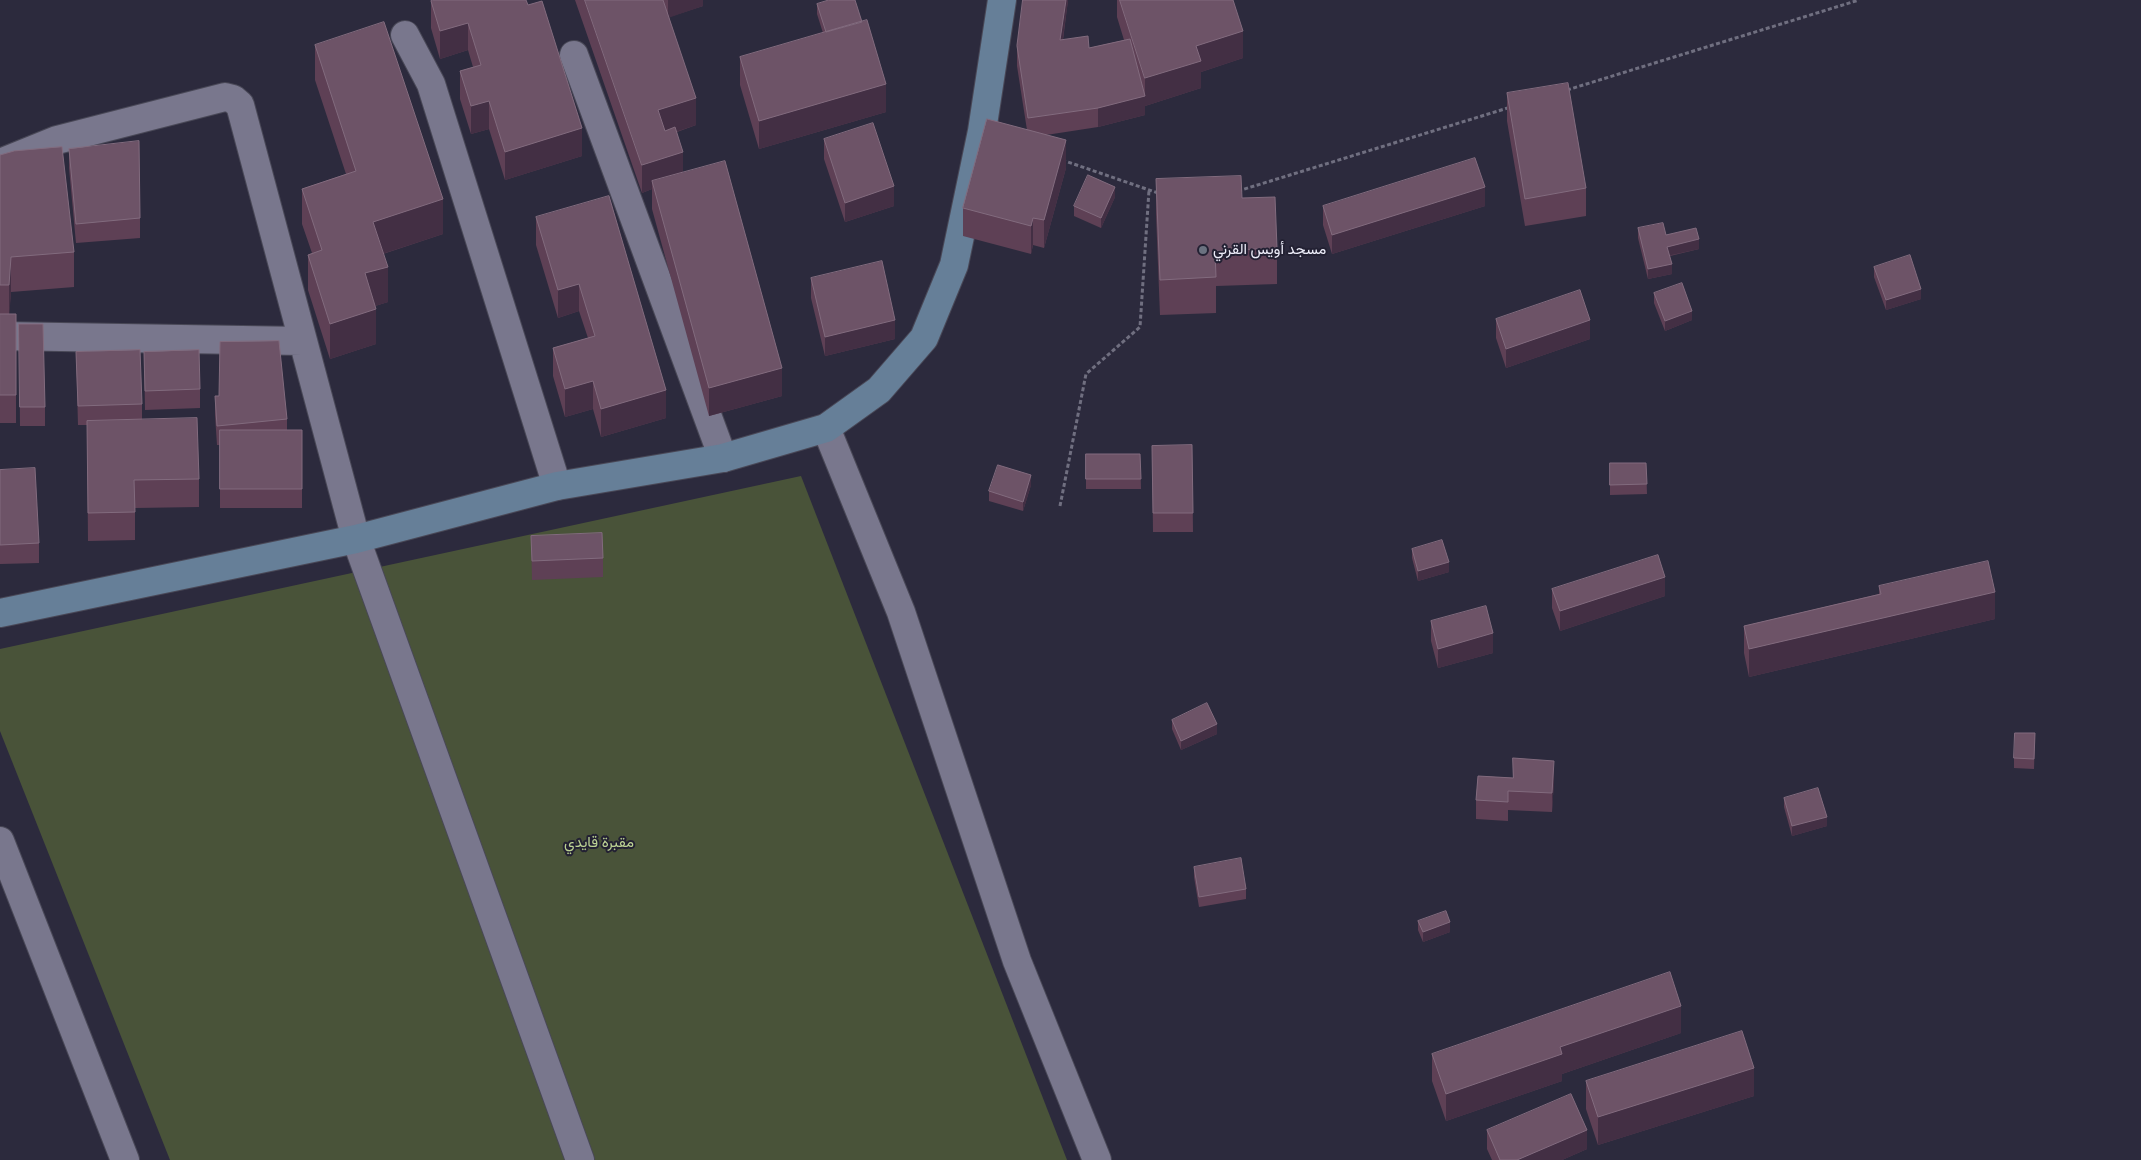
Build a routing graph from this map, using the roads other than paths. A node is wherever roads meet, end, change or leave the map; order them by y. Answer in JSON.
{"nodes":[{"id":1,"x":1002,"y":0,"type":"edge"},
{"id":2,"x":405,"y":35,"type":"dead end"},
{"id":3,"x":574,"y":55,"type":"dead end"},
{"id":4,"x":0,"y":163,"type":"edge"},
{"id":5,"x":0,"y":336,"type":"edge"},
{"id":6,"x":302,"y":341,"type":"junction"},
{"id":7,"x":826,"y":428,"type":"junction"},
{"id":8,"x":723,"y":458,"type":"junction"},
{"id":9,"x":557,"y":486,"type":"junction"},
{"id":10,"x":356,"y":539,"type":"junction"},
{"id":11,"x":0,"y":613,"type":"edge"},
{"id":12,"x":0,"y":841,"type":"edge"},
{"id":13,"x":125,"y":1160,"type":"edge"},
{"id":14,"x":580,"y":1160,"type":"edge"},
{"id":15,"x":1097,"y":1160,"type":"edge"}],
"edges":[{"from":1,"to":7,"type":"street"},
{"from":2,"to":9,"type":"street"},
{"from":3,"to":8,"type":"street"},
{"from":4,"to":6,"type":"street"},
{"from":5,"to":6,"type":"street"},
{"from":6,"to":10,"type":"street"},
{"from":7,"to":8,"type":"street"},
{"from":7,"to":15,"type":"street"},
{"from":8,"to":9,"type":"street"},
{"from":9,"to":10,"type":"street"},
{"from":10,"to":11,"type":"street"},
{"from":10,"to":14,"type":"street"},
{"from":12,"to":13,"type":"street"}]}
